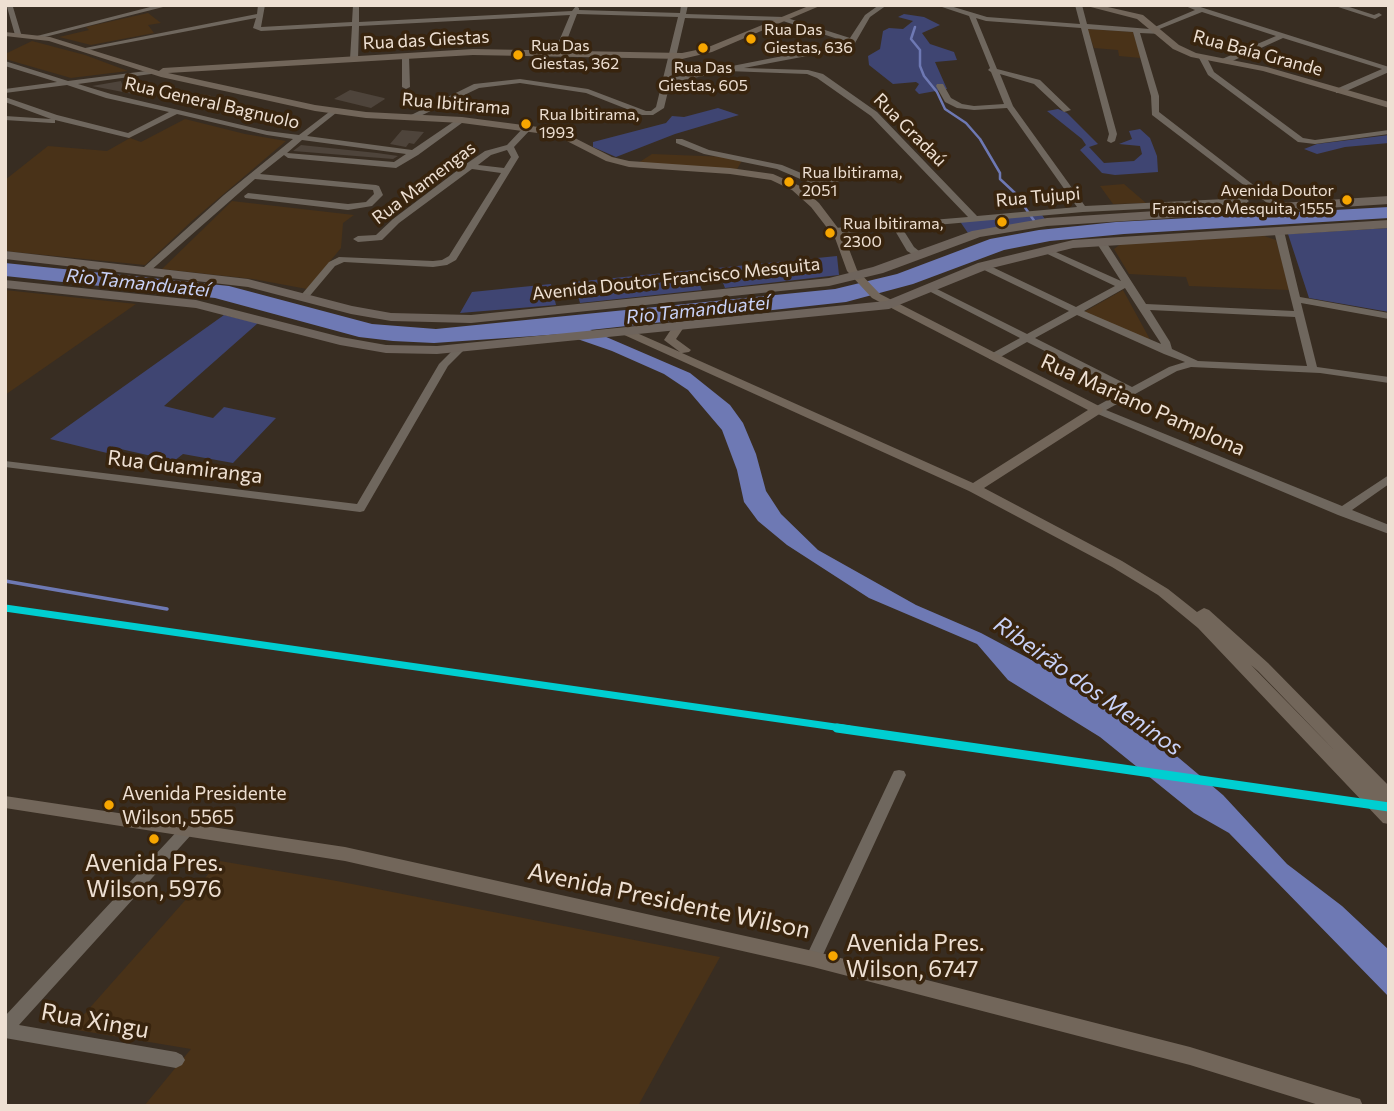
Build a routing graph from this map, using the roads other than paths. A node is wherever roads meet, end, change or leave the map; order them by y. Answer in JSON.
{"nodes":[{"id":1,"x":21,"y":5,"type":"edge"},
{"id":2,"x":168,"y":5,"type":"edge"},
{"id":3,"x":261,"y":5,"type":"edge"},
{"id":4,"x":356,"y":5,"type":"edge"},
{"id":5,"x":455,"y":5,"type":"edge"},
{"id":6,"x":522,"y":5,"type":"edge"},
{"id":7,"x":685,"y":5,"type":"edge"},
{"id":8,"x":818,"y":5,"type":"edge"},
{"id":9,"x":884,"y":5,"type":"edge"},
{"id":10,"x":939,"y":5,"type":"edge"},
{"id":11,"x":1078,"y":5,"type":"edge"},
{"id":12,"x":1087,"y":5,"type":"edge"},
{"id":13,"x":1186,"y":5,"type":"edge"},
{"id":14,"x":1335,"y":5,"type":"edge"},
{"id":15,"x":8,"y":8,"type":"edge"},
{"id":16,"x":576,"y":9,"type":"edge"},
{"id":17,"x":1201,"y":10,"type":"junction"},
{"id":18,"x":260,"y":15,"type":"junction"},
{"id":19,"x":523,"y":15,"type":"junction"},
{"id":20,"x":683,"y":15,"type":"junction"},
{"id":21,"x":972,"y":17,"type":"junction"},
{"id":22,"x":456,"y":19,"type":"junction"},
{"id":23,"x":784,"y":19,"type":"junction"},
{"id":24,"x":1388,"y":19,"type":"edge"},
{"id":25,"x":355,"y":24,"type":"junction"},
{"id":26,"x":1082,"y":27,"type":"junction"},
{"id":27,"x":1156,"y":30,"type":"junction"},
{"id":28,"x":1136,"y":31,"type":"junction"},
{"id":29,"x":5,"y":34,"type":"edge"},
{"id":30,"x":19,"y":35,"type":"junction"},
{"id":31,"x":1282,"y":36,"type":"junction"},
{"id":32,"x":37,"y":37,"type":"junction"},
{"id":33,"x":852,"y":41,"type":"junction"},
{"id":34,"x":84,"y":48,"type":"junction"},
{"id":35,"x":558,"y":53,"type":"junction"},
{"id":36,"x":405,"y":56,"type":"junction"},
{"id":37,"x":672,"y":56,"type":"junction"},
{"id":38,"x":1203,"y":58,"type":"junction"},
{"id":39,"x":354,"y":59,"type":"junction"},
{"id":40,"x":1225,"y":61,"type":"junction"},
{"id":41,"x":5,"y":63,"type":"edge"},
{"id":42,"x":992,"y":69,"type":"junction"},
{"id":43,"x":1388,"y":69,"type":"edge"},
{"id":44,"x":730,"y":70,"type":"junction"},
{"id":45,"x":151,"y":72,"type":"junction"},
{"id":46,"x":65,"y":81,"type":"junction"},
{"id":47,"x":666,"y":81,"type":"junction"},
{"id":48,"x":940,"y":86,"type":"dead end"},
{"id":49,"x":406,"y":87,"type":"dead end"},
{"id":50,"x":5,"y":91,"type":"edge"},
{"id":51,"x":1339,"y":91,"type":"junction"},
{"id":52,"x":5,"y":99,"type":"edge"},
{"id":53,"x":1389,"y":105,"type":"edge"},
{"id":54,"x":1009,"y":106,"type":"junction"},
{"id":55,"x":1067,"y":110,"type":"dead end"},
{"id":56,"x":333,"y":111,"type":"junction"},
{"id":57,"x":176,"y":112,"type":"junction"},
{"id":58,"x":411,"y":117,"type":"junction"},
{"id":59,"x":5,"y":118,"type":"edge"},
{"id":60,"x":66,"y":120,"type":"junction"},
{"id":61,"x":462,"y":120,"type":"junction"},
{"id":62,"x":527,"y":128,"type":"junction"},
{"id":63,"x":1389,"y":132,"type":"edge"},
{"id":64,"x":297,"y":139,"type":"junction"},
{"id":65,"x":679,"y":141,"type":"dead end"},
{"id":66,"x":1111,"y":141,"type":"dead end"},
{"id":67,"x":510,"y":147,"type":"junction"},
{"id":68,"x":415,"y":153,"type":"junction"},
{"id":69,"x":288,"y":155,"type":"dead end"},
{"id":70,"x":747,"y":159,"type":"junction"},
{"id":71,"x":469,"y":166,"type":"junction"},
{"id":72,"x":779,"y":167,"type":"junction"},
{"id":73,"x":861,"y":170,"type":"dead end"},
{"id":74,"x":507,"y":171,"type":"junction"},
{"id":75,"x":729,"y":171,"type":"junction"},
{"id":76,"x":252,"y":176,"type":"junction"},
{"id":77,"x":785,"y":182,"type":"junction"},
{"id":78,"x":248,"y":196,"type":"dead end"},
{"id":79,"x":1389,"y":200,"type":"edge"},
{"id":80,"x":1245,"y":201,"type":"dead end"},
{"id":81,"x":1275,"y":206,"type":"junction"},
{"id":82,"x":1083,"y":209,"type":"junction"},
{"id":83,"x":975,"y":219,"type":"junction"},
{"id":84,"x":1389,"y":224,"type":"edge"},
{"id":85,"x":896,"y":225,"type":"junction"},
{"id":86,"x":835,"y":231,"type":"junction"},
{"id":87,"x":1279,"y":231,"type":"junction"},
{"id":88,"x":358,"y":239,"type":"dead end"},
{"id":89,"x":1101,"y":242,"type":"junction"},
{"id":90,"x":1044,"y":250,"type":"junction"},
{"id":91,"x":5,"y":255,"type":"edge"},
{"id":92,"x":919,"y":255,"type":"junction"},
{"id":93,"x":983,"y":266,"type":"junction"},
{"id":94,"x":146,"y":270,"type":"junction"},
{"id":95,"x":857,"y":278,"type":"junction"},
{"id":96,"x":5,"y":284,"type":"edge"},
{"id":97,"x":1124,"y":284,"type":"junction"},
{"id":98,"x":930,"y":289,"type":"junction"},
{"id":99,"x":306,"y":296,"type":"junction"},
{"id":100,"x":1296,"y":299,"type":"junction"},
{"id":101,"x":885,"y":302,"type":"junction"},
{"id":102,"x":1143,"y":307,"type":"junction"},
{"id":103,"x":1076,"y":311,"type":"junction"},
{"id":104,"x":1300,"y":314,"type":"junction"},
{"id":105,"x":1389,"y":316,"type":"edge"},
{"id":106,"x":678,"y":327,"type":"junction"},
{"id":107,"x":619,"y":333,"type":"junction"},
{"id":108,"x":1026,"y":338,"type":"junction"},
{"id":109,"x":1171,"y":354,"type":"junction"},
{"id":110,"x":441,"y":357,"type":"junction"},
{"id":111,"x":993,"y":358,"type":"junction"},
{"id":112,"x":1199,"y":364,"type":"junction"},
{"id":113,"x":1180,"y":366,"type":"junction"},
{"id":114,"x":1313,"y":370,"type":"junction"},
{"id":115,"x":1389,"y":380,"type":"edge"},
{"id":116,"x":1132,"y":391,"type":"junction"},
{"id":117,"x":1097,"y":410,"type":"junction"},
{"id":118,"x":5,"y":464,"type":"edge"},
{"id":119,"x":1389,"y":478,"type":"edge"},
{"id":120,"x":978,"y":485,"type":"junction"},
{"id":121,"x":1342,"y":512,"type":"junction"},
{"id":122,"x":1389,"y":530,"type":"edge"},
{"id":123,"x":899,"y":775,"type":"dead end"},
{"id":124,"x":1389,"y":797,"type":"edge"},
{"id":125,"x":5,"y":802,"type":"edge"},
{"id":126,"x":1389,"y":818,"type":"edge"},
{"id":127,"x":186,"y":831,"type":"junction"},
{"id":128,"x":813,"y":958,"type":"junction"},
{"id":129,"x":5,"y":1029,"type":"edge"},
{"id":130,"x":176,"y":1060,"type":"dead end"},
{"id":131,"x":1353,"y":1106,"type":"edge"}],
"edges":[{"from":1,"to":15,"type":"street"},
{"from":2,"to":32,"type":"street"},
{"from":3,"to":18,"type":"street"},
{"from":4,"to":25,"type":"street"},
{"from":5,"to":22,"type":"street"},
{"from":6,"to":19,"type":"street"},
{"from":7,"to":20,"type":"street"},
{"from":8,"to":23,"type":"main road","name":"Rua das Giestas"},
{"from":9,"to":33,"type":"street"},
{"from":10,"to":21,"type":"street"},
{"from":11,"to":26,"type":"street"},
{"from":12,"to":27,"type":"main road","name":"Rua Baía Grande"},
{"from":13,"to":17,"type":"street"},
{"from":14,"to":24,"type":"street"},
{"from":15,"to":30,"type":"street"},
{"from":16,"to":19,"type":"street"},
{"from":16,"to":20,"type":"street"},
{"from":16,"to":35,"type":"street"},
{"from":17,"to":27,"type":"street"},
{"from":17,"to":31,"type":"street"},
{"from":18,"to":25,"type":"street"},
{"from":18,"to":34,"type":"street"},
{"from":19,"to":22,"type":"street"},
{"from":20,"to":23,"type":"street"},
{"from":20,"to":37,"type":"street"},
{"from":21,"to":26,"type":"street"},
{"from":21,"to":42,"type":"street"},
{"from":22,"to":25,"type":"street"},
{"from":23,"to":33,"type":"street"},
{"from":23,"to":37,"type":"main road","name":"Rua das Giestas"},
{"from":25,"to":39,"type":"street"},
{"from":26,"to":28,"type":"street"},
{"from":26,"to":66,"type":"street"},
{"from":27,"to":28,"type":"street"},
{"from":27,"to":38,"type":"main road","name":"Rua Baía Grande"},
{"from":28,"to":81,"type":"street"},
{"from":29,"to":30,"type":"main road","name":"Rua Ibitirama"},
{"from":30,"to":32,"type":"main road","name":"Rua Ibitirama"},
{"from":31,"to":40,"type":"street"},
{"from":31,"to":43,"type":"street"},
{"from":32,"to":34,"type":"main road","name":"Rua Ibitirama"},
{"from":33,"to":44,"type":"street"},
{"from":34,"to":45,"type":"main road","name":"Rua Ibitirama"},
{"from":35,"to":36,"type":"main road","name":"Rua das Giestas"},
{"from":35,"to":37,"type":"main road","name":"Rua das Giestas"},
{"from":36,"to":39,"type":"main road","name":"Rua das Giestas"},
{"from":36,"to":49,"type":"street"},
{"from":37,"to":47,"type":"street"},
{"from":38,"to":40,"type":"main road","name":"Rua Baía Grande"},
{"from":38,"to":63,"type":"street"},
{"from":39,"to":45,"type":"main road","name":"Rua das Giestas"},
{"from":40,"to":51,"type":"main road","name":"Rua Baía Grande"},
{"from":41,"to":46,"type":"street","name":"Rua General Bagnuolo"},
{"from":42,"to":54,"type":"street"},
{"from":42,"to":55,"type":"street"},
{"from":43,"to":51,"type":"street"},
{"from":44,"to":47,"type":"street"},
{"from":44,"to":83,"type":"street","name":"Rua Gradaú"},
{"from":45,"to":46,"type":"street"},
{"from":45,"to":56,"type":"main road","name":"Rua Ibitirama"},
{"from":46,"to":50,"type":"street"},
{"from":46,"to":57,"type":"street","name":"Rua General Bagnuolo"},
{"from":47,"to":58,"type":"street"},
{"from":48,"to":54,"type":"street"},
{"from":51,"to":53,"type":"main road","name":"Rua Baía Grande"},
{"from":52,"to":60,"type":"street"},
{"from":54,"to":82,"type":"street"},
{"from":56,"to":58,"type":"main road","name":"Rua Ibitirama"},
{"from":56,"to":64,"type":"street"},
{"from":57,"to":60,"type":"street"},
{"from":57,"to":64,"type":"street","name":"Rua General Bagnuolo"},
{"from":58,"to":61,"type":"main road","name":"Rua Ibitirama"},
{"from":59,"to":60,"type":"street"},
{"from":61,"to":62,"type":"main road","name":"Rua Ibitirama"},
{"from":61,"to":68,"type":"street"},
{"from":62,"to":67,"type":"street"},
{"from":62,"to":75,"type":"main road","name":"Rua Ibitirama"},
{"from":64,"to":68,"type":"street","name":"Rua General Bagnuolo"},
{"from":64,"to":76,"type":"street"},
{"from":65,"to":70,"type":"street"},
{"from":67,"to":71,"type":"street","name":"Rua Mamengas"},
{"from":67,"to":74,"type":"street"},
{"from":68,"to":69,"type":"street"},
{"from":70,"to":72,"type":"street"},
{"from":70,"to":75,"type":"street"},
{"from":71,"to":74,"type":"street"},
{"from":71,"to":88,"type":"street","name":"Rua Mamengas"},
{"from":72,"to":73,"type":"street"},
{"from":72,"to":77,"type":"street"},
{"from":74,"to":99,"type":"street"},
{"from":75,"to":77,"type":"main road","name":"Rua Ibitirama"},
{"from":76,"to":78,"type":"street"},
{"from":76,"to":94,"type":"street"},
{"from":77,"to":86,"type":"main road","name":"Rua Ibitirama"},
{"from":79,"to":81,"type":"highway","name":"Avenida Doutor Francisco Mesquita"},
{"from":80,"to":82,"type":"street","name":"Rua Tujupi"},
{"from":81,"to":92,"type":"highway","name":"Avenida Doutor Francisco Mesquita"},
{"from":82,"to":83,"type":"street","name":"Rua Tujupi"},
{"from":83,"to":85,"type":"street","name":"Rua Tujupi"},
{"from":84,"to":87,"type":"highway"},
{"from":85,"to":86,"type":"street","name":"Rua Tujupi"},
{"from":85,"to":92,"type":"street"},
{"from":86,"to":95,"type":"main road","name":"Rua Ibitirama"},
{"from":87,"to":89,"type":"highway"},
{"from":87,"to":100,"type":"street"},
{"from":89,"to":90,"type":"highway"},
{"from":89,"to":97,"type":"street"},
{"from":90,"to":93,"type":"highway"},
{"from":90,"to":97,"type":"street"},
{"from":91,"to":94,"type":"highway","name":"Avenida Doutor Francisco Mesquita"},
{"from":92,"to":95,"type":"highway","name":"Avenida Doutor Francisco Mesquita"},
{"from":93,"to":98,"type":"highway"},
{"from":93,"to":103,"type":"street"},
{"from":94,"to":99,"type":"highway","name":"Avenida Doutor Francisco Mesquita"},
{"from":95,"to":99,"type":"highway","name":"Avenida Doutor Francisco Mesquita"},
{"from":95,"to":101,"type":"main road","name":"Rua Mariano Pamplona"},
{"from":96,"to":110,"type":"highway"},
{"from":97,"to":102,"type":"street"},
{"from":97,"to":103,"type":"street"},
{"from":98,"to":101,"type":"highway"},
{"from":98,"to":108,"type":"street"},
{"from":100,"to":104,"type":"street"},
{"from":100,"to":105,"type":"street"},
{"from":101,"to":106,"type":"highway"},
{"from":101,"to":111,"type":"main road","name":"Rua Mariano Pamplona"},
{"from":102,"to":104,"type":"street"},
{"from":102,"to":109,"type":"street"},
{"from":103,"to":108,"type":"street"},
{"from":103,"to":109,"type":"street"},
{"from":104,"to":114,"type":"street"},
{"from":106,"to":107,"type":"highway"},
{"from":106,"to":120,"type":"main road"},
{"from":107,"to":110,"type":"highway"},
{"from":107,"to":120,"type":"main road"},
{"from":108,"to":111,"type":"street"},
{"from":108,"to":116,"type":"street"},
{"from":109,"to":112,"type":"street"},
{"from":109,"to":113,"type":"street"},
{"from":110,"to":118,"type":"street","name":"Rua Guamiranga"},
{"from":111,"to":117,"type":"main road","name":"Rua Mariano Pamplona"},
{"from":112,"to":113,"type":"street"},
{"from":112,"to":114,"type":"street"},
{"from":113,"to":116,"type":"street"},
{"from":114,"to":115,"type":"street"},
{"from":116,"to":117,"type":"street"},
{"from":117,"to":120,"type":"main road"},
{"from":117,"to":121,"type":"street","name":"Rua Mariano Pamplona"},
{"from":119,"to":121,"type":"street"},
{"from":120,"to":124,"type":"main road"},
{"from":120,"to":126,"type":"main road"},
{"from":121,"to":122,"type":"street","name":"Rua Mariano Pamplona"},
{"from":123,"to":128,"type":"street"},
{"from":125,"to":127,"type":"main road","name":"Avenida Presidente Wilson"},
{"from":127,"to":128,"type":"main road","name":"Avenida Presidente Wilson"},
{"from":127,"to":129,"type":"street"},
{"from":128,"to":131,"type":"main road","name":"Avenida Presidente Wilson"},
{"from":129,"to":130,"type":"street","name":"Rua Xingu"}]}
